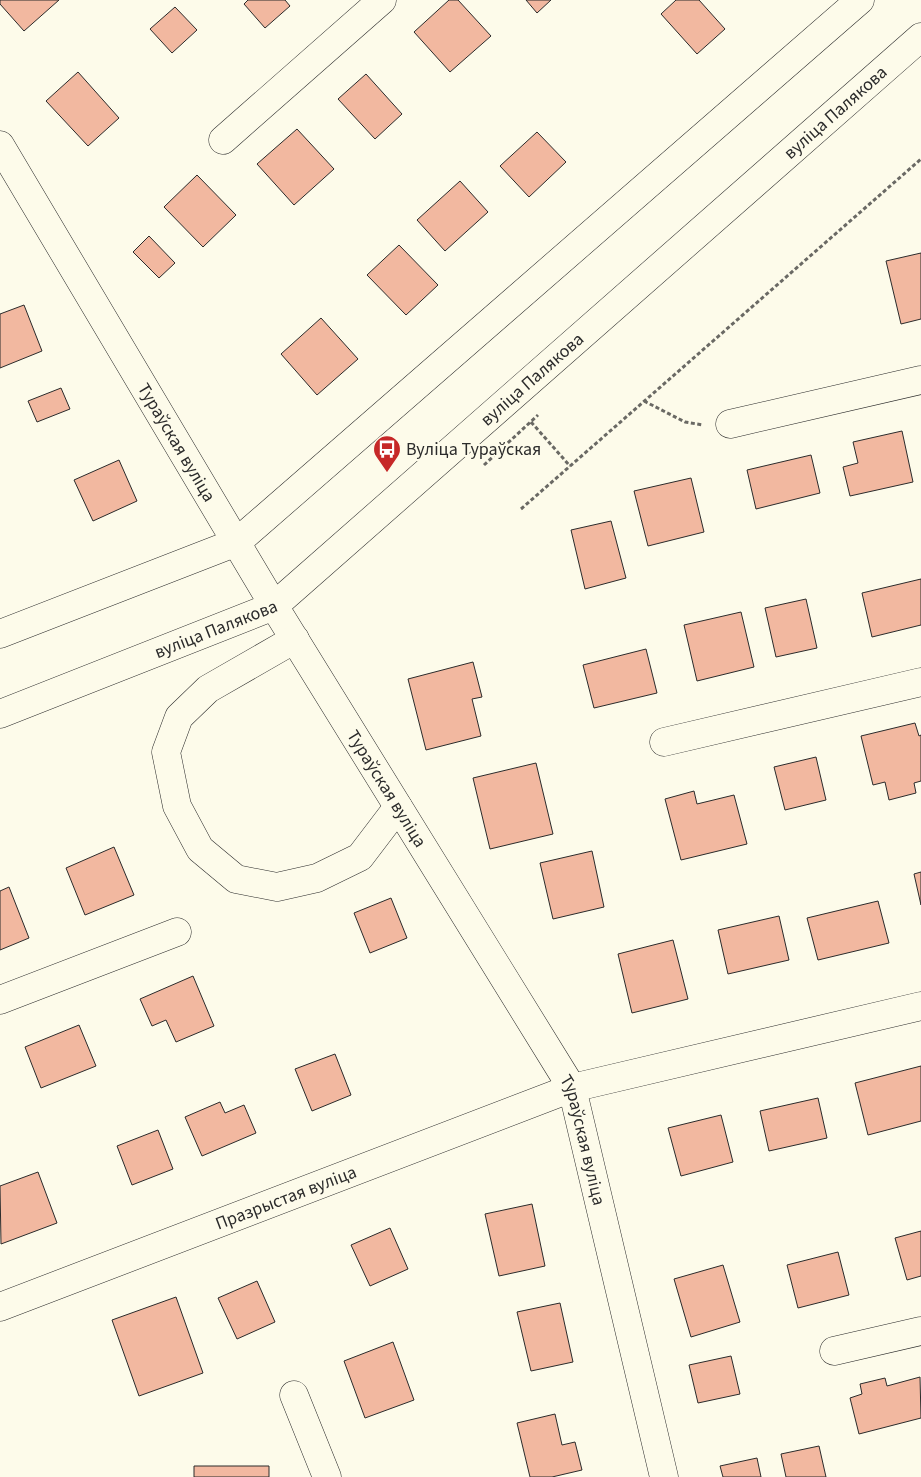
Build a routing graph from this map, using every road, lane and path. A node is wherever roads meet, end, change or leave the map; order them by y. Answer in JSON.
{"nodes":[{"id":1,"x":382,"y":0,"type":"edge"},
{"id":2,"x":860,"y":0,"type":"edge"},
{"id":3,"x":921,"y":37,"type":"edge"},
{"id":4,"x":223,"y":140,"type":"dead end"},
{"id":5,"x":0,"y":145,"type":"edge"},
{"id":6,"x":921,"y":159,"type":"edge"},
{"id":7,"x":921,"y":380,"type":"edge"},
{"id":8,"x":644,"y":401,"type":"junction"},
{"id":9,"x":538,"y":416,"type":"dead end"},
{"id":10,"x":531,"y":422,"type":"junction"},
{"id":11,"x":730,"y":424,"type":"joint"},
{"id":12,"x":484,"y":465,"type":"dead end"},
{"id":13,"x":570,"y":466,"type":"junction"},
{"id":14,"x":521,"y":509,"type":"dead end"},
{"id":15,"x":237,"y":542,"type":"junction"},
{"id":16,"x":274,"y":606,"type":"junction"},
{"id":17,"x":0,"y":634,"type":"edge"},
{"id":18,"x":295,"y":639,"type":"junction"},
{"id":19,"x":921,"y":682,"type":"edge"},
{"id":20,"x":0,"y":714,"type":"edge"},
{"id":21,"x":664,"y":742,"type":"dead end"},
{"id":22,"x":398,"y":807,"type":"junction"},
{"id":23,"x":177,"y":932,"type":"dead end"},
{"id":24,"x":0,"y":1000,"type":"edge"},
{"id":25,"x":921,"y":1006,"type":"edge"},
{"id":26,"x":572,"y":1088,"type":"junction"},
{"id":27,"x":0,"y":1307,"type":"edge"},
{"id":28,"x":921,"y":1331,"type":"edge"},
{"id":29,"x":834,"y":1351,"type":"dead end"},
{"id":30,"x":294,"y":1395,"type":"dead end"},
{"id":31,"x":326,"y":1477,"type":"edge"},
{"id":32,"x":664,"y":1477,"type":"edge"}],
"edges":[{"from":1,"to":4,"type":"street"},
{"from":2,"to":15,"type":"street"},
{"from":3,"to":16,"type":"street","name":"вуліца Палякова"},
{"from":5,"to":15,"type":"street","name":"Тураўская вуліца"},
{"from":6,"to":8,"type":"path"},
{"from":7,"to":11,"type":"street"},
{"from":8,"to":11,"type":"path"},
{"from":8,"to":13,"type":"path"},
{"from":9,"to":10,"type":"path"},
{"from":10,"to":12,"type":"path"},
{"from":10,"to":13,"type":"path"},
{"from":13,"to":14,"type":"path"},
{"from":15,"to":16,"type":"street","name":"Тураўская вуліца"},
{"from":15,"to":17,"type":"street"},
{"from":16,"to":18,"type":"street","name":"Тураўская вуліца"},
{"from":16,"to":20,"type":"street","name":"вуліца Палякова"},
{"from":18,"to":22,"type":"street","name":"Тураўская вуліца"},
{"from":18,"to":22,"type":"street"},
{"from":19,"to":21,"type":"street"},
{"from":22,"to":26,"type":"street","name":"Тураўская вуліца"},
{"from":23,"to":24,"type":"street"},
{"from":25,"to":26,"type":"street","name":"Празрыстая вуліца"},
{"from":26,"to":27,"type":"street","name":"Празрыстая вуліца"},
{"from":26,"to":32,"type":"street","name":"Тураўская вуліца"},
{"from":28,"to":29,"type":"street"},
{"from":30,"to":31,"type":"street"}]}
